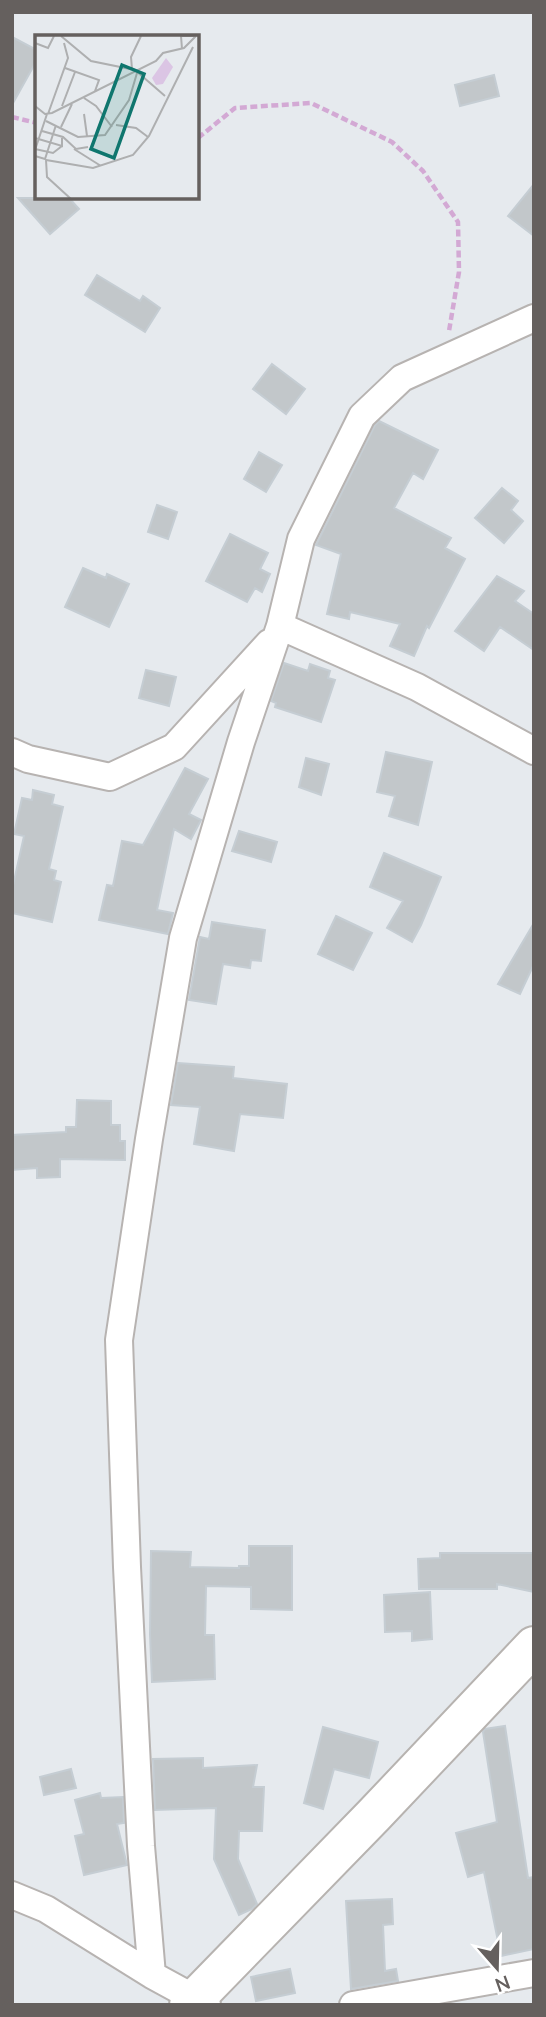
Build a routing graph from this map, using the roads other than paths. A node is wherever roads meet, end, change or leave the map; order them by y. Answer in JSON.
{"nodes":[{"id":1,"x":534,"y":318,"type":"edge"},
{"id":2,"x":279,"y":630,"type":"junction"},
{"id":3,"x":534,"y":751,"type":"edge"},
{"id":4,"x":12,"y":752,"type":"edge"},
{"id":5,"x":534,"y":1646,"type":"edge"},
{"id":6,"x":12,"y":1895,"type":"edge"},
{"id":7,"x":534,"y":1973,"type":"edge"},
{"id":8,"x":152,"y":1975,"type":"junction"},
{"id":9,"x":197,"y":2003,"type":"edge"},
{"id":10,"x":353,"y":2005,"type":"edge"}],
"edges":[{"from":1,"to":2,"type":"street"},
{"from":2,"to":3,"type":"street"},
{"from":2,"to":4,"type":"street"},
{"from":2,"to":8,"type":"street"},
{"from":5,"to":9,"type":"main road"},
{"from":6,"to":8,"type":"street"},
{"from":7,"to":10,"type":"street"},
{"from":8,"to":9,"type":"street"}]}
